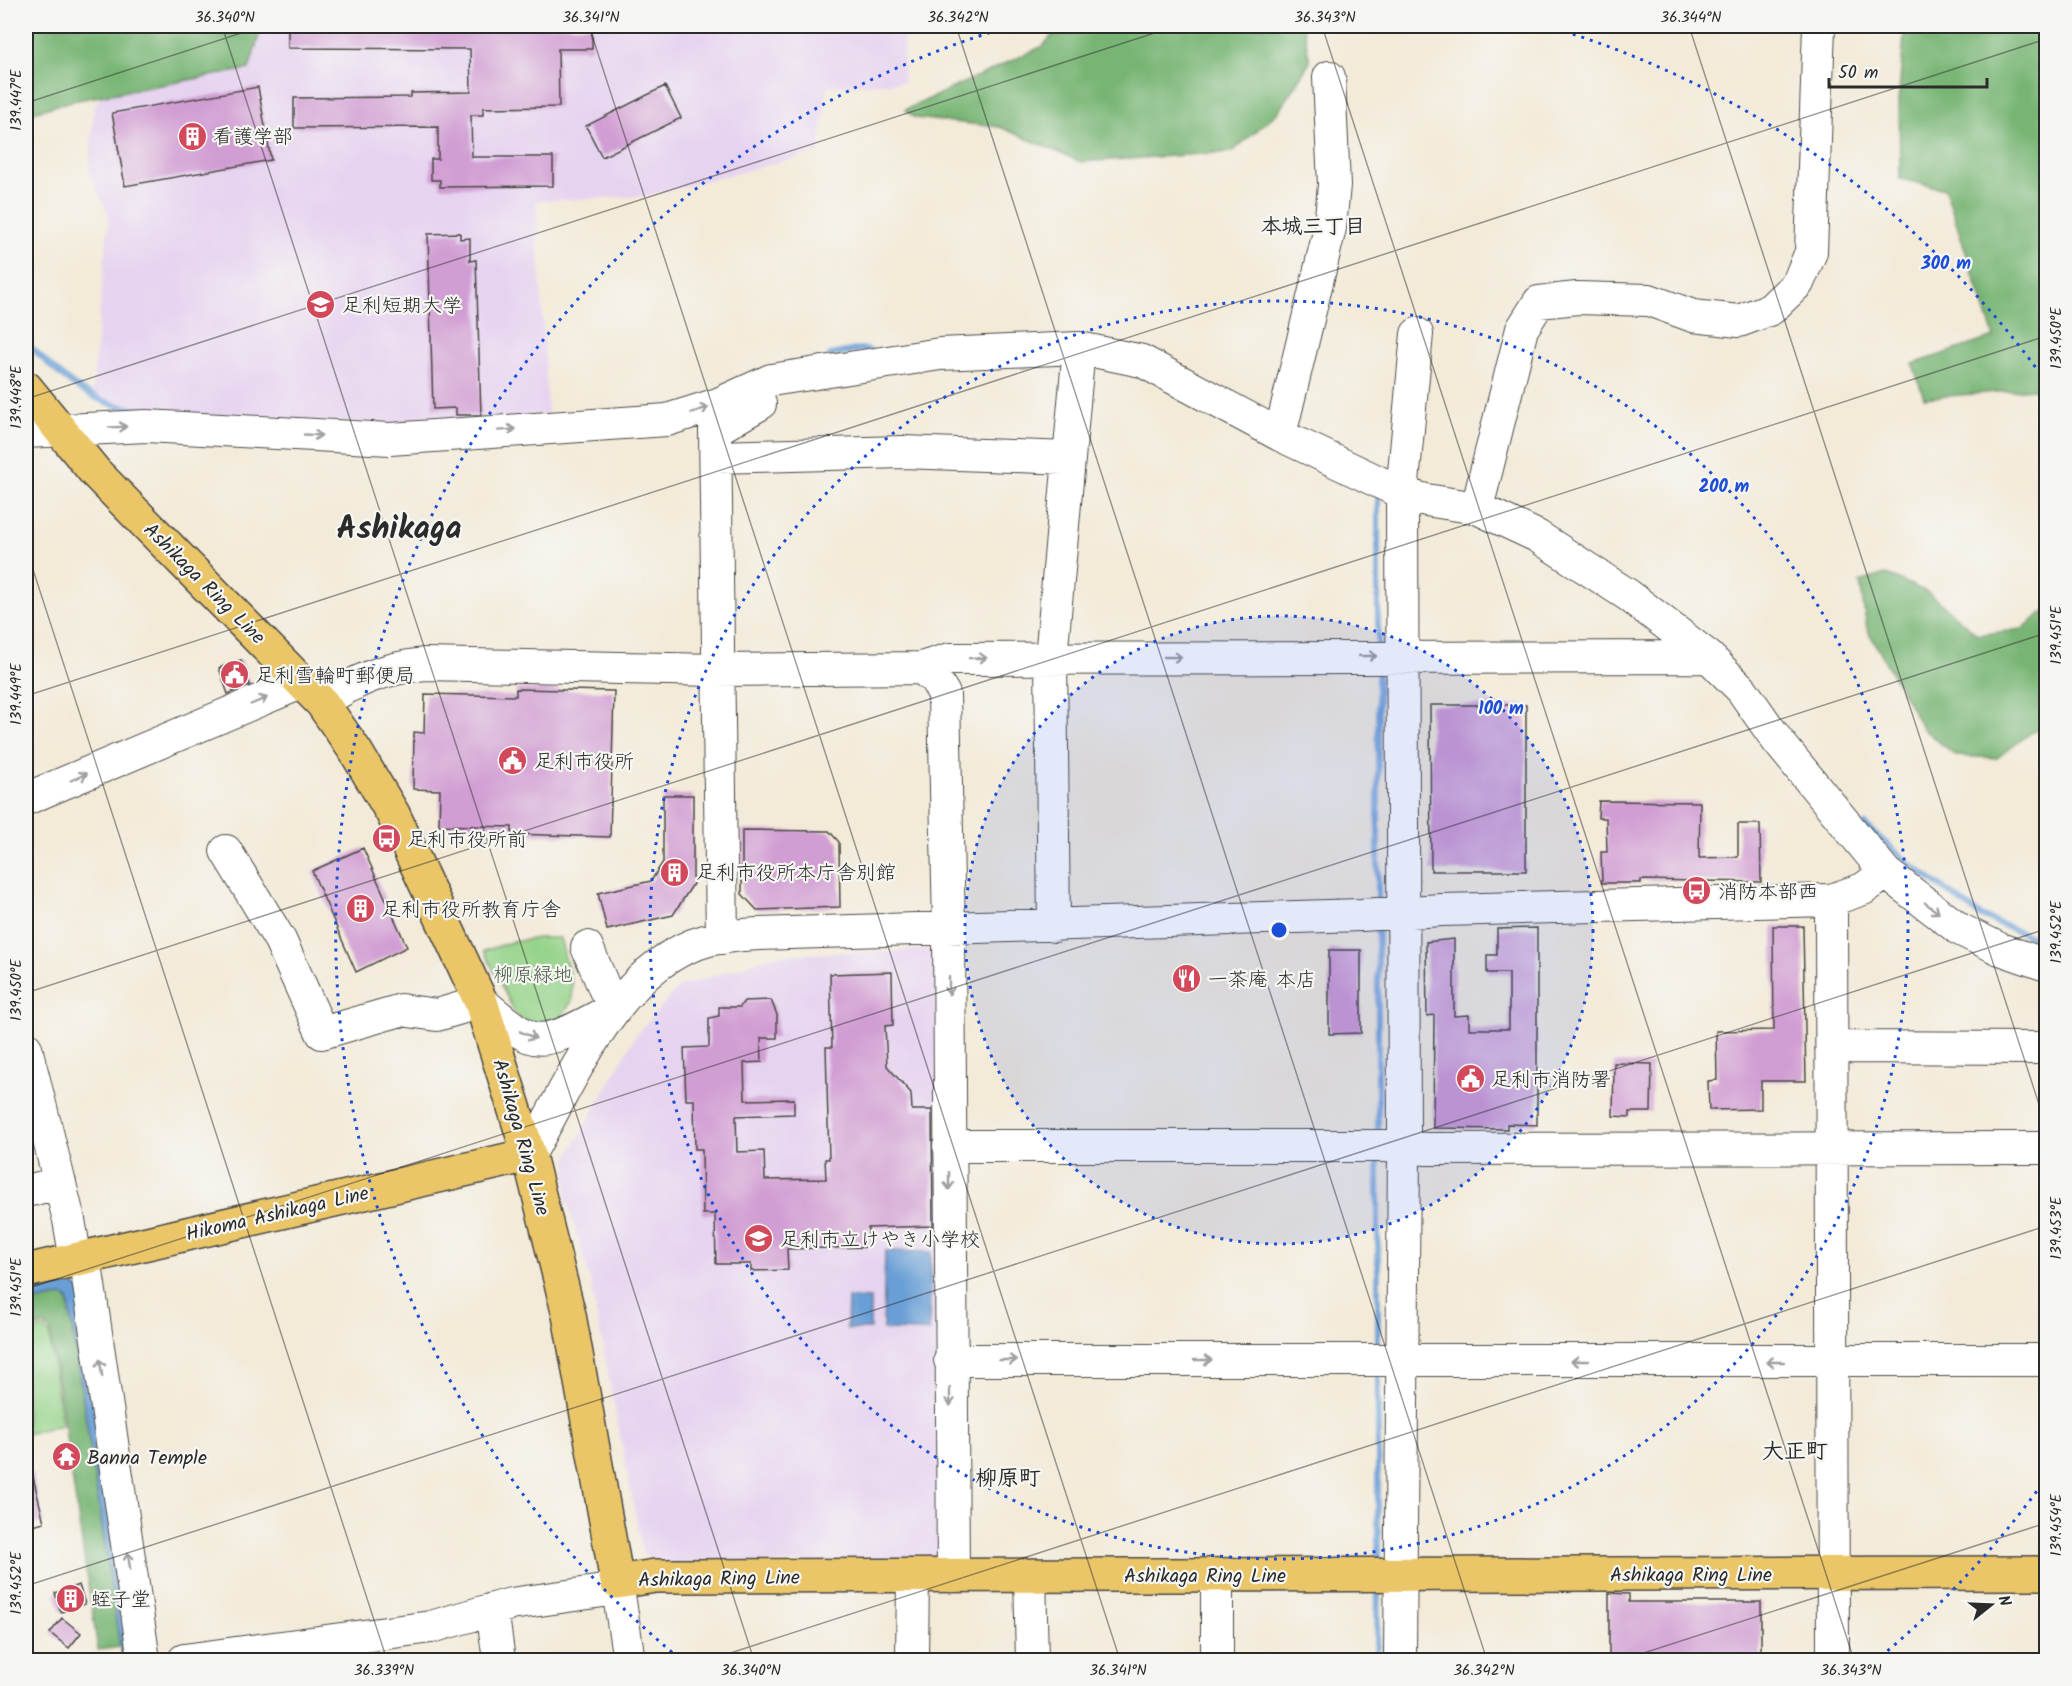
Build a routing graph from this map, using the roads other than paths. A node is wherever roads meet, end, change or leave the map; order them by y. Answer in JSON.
{"nodes":[{"id":1,"x":1819,"y":26,"type":"edge"},
{"id":2,"x":1329,"y":77,"type":"dead end"},
{"id":3,"x":1417,"y":334,"type":"dead end"},
{"id":4,"x":1079,"y":348,"type":"junction"},
{"id":5,"x":811,"y":374,"type":"junction"},
{"id":6,"x":26,"y":388,"type":"edge"},
{"id":7,"x":60,"y":430,"type":"junction"},
{"id":8,"x":26,"y":432,"type":"edge"},
{"id":9,"x":1280,"y":435,"type":"junction"},
{"id":10,"x":717,"y":457,"type":"junction"},
{"id":11,"x":1069,"y":458,"type":"junction"},
{"id":12,"x":1402,"y":492,"type":"junction"},
{"id":13,"x":1477,"y":508,"type":"junction"},
{"id":14,"x":1402,"y":656,"type":"junction"},
{"id":15,"x":1709,"y":657,"type":"junction"},
{"id":16,"x":1051,"y":658,"type":"junction"},
{"id":17,"x":921,"y":668,"type":"junction"},
{"id":18,"x":716,"y":670,"type":"junction"},
{"id":19,"x":313,"y":693,"type":"junction"},
{"id":20,"x":26,"y":800,"type":"edge"},
{"id":21,"x":226,"y":851,"type":"dead end"},
{"id":22,"x":1886,"y":873,"type":"junction"},
{"id":23,"x":1832,"y":900,"type":"junction"},
{"id":24,"x":1401,"y":913,"type":"junction"},
{"id":25,"x":1054,"y":926,"type":"junction"},
{"id":26,"x":949,"y":928,"type":"junction"},
{"id":27,"x":722,"y":938,"type":"junction"},
{"id":28,"x":586,"y":947,"type":"dead end"},
{"id":29,"x":2046,"y":965,"type":"edge"},
{"id":30,"x":481,"y":1002,"type":"junction"},
{"id":31,"x":616,"y":1006,"type":"junction"},
{"id":32,"x":1834,"y":1047,"type":"junction"},
{"id":33,"x":26,"y":1048,"type":"edge"},
{"id":34,"x":2046,"y":1048,"type":"edge"},
{"id":35,"x":949,"y":1146,"type":"junction"},
{"id":36,"x":1404,"y":1147,"type":"junction"},
{"id":37,"x":1832,"y":1147,"type":"junction"},
{"id":38,"x":2046,"y":1148,"type":"edge"},
{"id":39,"x":529,"y":1155,"type":"junction"},
{"id":40,"x":60,"y":1183,"type":"junction"},
{"id":41,"x":26,"y":1191,"type":"edge"},
{"id":42,"x":80,"y":1259,"type":"junction"},
{"id":43,"x":26,"y":1271,"type":"edge"},
{"id":44,"x":950,"y":1360,"type":"junction"},
{"id":45,"x":1402,"y":1360,"type":"junction"},
{"id":46,"x":2046,"y":1360,"type":"edge"},
{"id":47,"x":1834,"y":1362,"type":"junction"},
{"id":48,"x":1832,"y":1573,"type":"junction"},
{"id":49,"x":2046,"y":1573,"type":"edge"},
{"id":50,"x":1399,"y":1574,"type":"junction"},
{"id":51,"x":1030,"y":1575,"type":"junction"},
{"id":52,"x":1217,"y":1575,"type":"junction"},
{"id":53,"x":913,"y":1576,"type":"junction"},
{"id":54,"x":953,"y":1576,"type":"junction"},
{"id":55,"x":617,"y":1582,"type":"junction"},
{"id":56,"x":492,"y":1610,"type":"junction"},
{"id":57,"x":144,"y":1660,"type":"edge"},
{"id":58,"x":184,"y":1660,"type":"edge"},
{"id":59,"x":499,"y":1660,"type":"edge"},
{"id":60,"x":629,"y":1660,"type":"edge"},
{"id":61,"x":912,"y":1660,"type":"edge"},
{"id":62,"x":1032,"y":1660,"type":"edge"},
{"id":63,"x":1217,"y":1660,"type":"edge"},
{"id":64,"x":1400,"y":1660,"type":"edge"},
{"id":65,"x":1833,"y":1660,"type":"edge"}],
"edges":[{"from":1,"to":13,"type":"street"},
{"from":2,"to":9,"type":"street"},
{"from":3,"to":12,"type":"street"},
{"from":4,"to":5,"type":"street"},
{"from":4,"to":9,"type":"street"},
{"from":4,"to":11,"type":"street"},
{"from":7,"to":5,"type":"street","one_way":true},
{"from":5,"to":10,"type":"street"},
{"from":6,"to":7,"type":"main road","name":"Ashikaga Ring Line"},
{"from":7,"to":8,"type":"street"},
{"from":7,"to":19,"type":"main road","name":"Ashikaga Ring Line"},
{"from":9,"to":12,"type":"street"},
{"from":10,"to":11,"type":"street"},
{"from":10,"to":18,"type":"street"},
{"from":11,"to":16,"type":"street"},
{"from":12,"to":13,"type":"street"},
{"from":12,"to":14,"type":"street"},
{"from":13,"to":15,"type":"street"},
{"from":14,"to":15,"type":"street"},
{"from":16,"to":14,"type":"street","one_way":true},
{"from":14,"to":24,"type":"street"},
{"from":15,"to":22,"type":"street"},
{"from":17,"to":16,"type":"street","one_way":true},
{"from":16,"to":25,"type":"street"},
{"from":17,"to":18,"type":"street"},
{"from":17,"to":26,"type":"street"},
{"from":18,"to":19,"type":"street"},
{"from":18,"to":27,"type":"street"},
{"from":20,"to":19,"type":"street","one_way":true},
{"from":19,"to":30,"type":"main road","name":"Ashikaga Ring Line"},
{"from":21,"to":30,"type":"street"},
{"from":22,"to":23,"type":"street"},
{"from":22,"to":29,"type":"street","one_way":true},
{"from":23,"to":24,"type":"street"},
{"from":23,"to":32,"type":"street"},
{"from":24,"to":25,"type":"street"},
{"from":24,"to":36,"type":"street"},
{"from":25,"to":26,"type":"street"},
{"from":26,"to":27,"type":"street"},
{"from":26,"to":35,"type":"street","one_way":true},
{"from":27,"to":31,"type":"street"},
{"from":28,"to":31,"type":"street"},
{"from":30,"to":31,"type":"street","one_way":true},
{"from":30,"to":39,"type":"main road","name":"Ashikaga Ring Line"},
{"from":31,"to":39,"type":"street"},
{"from":32,"to":34,"type":"street"},
{"from":32,"to":37,"type":"street"},
{"from":33,"to":40,"type":"street"},
{"from":35,"to":36,"type":"street"},
{"from":35,"to":44,"type":"street","one_way":true},
{"from":36,"to":37,"type":"street"},
{"from":36,"to":45,"type":"street"},
{"from":37,"to":38,"type":"street"},
{"from":37,"to":47,"type":"street"},
{"from":39,"to":42,"type":"main road","name":"Hikoma Ashikaga Line"},
{"from":39,"to":55,"type":"main road","name":"Ashikaga Ring Line"},
{"from":40,"to":41,"type":"street"},
{"from":40,"to":42,"type":"street"},
{"from":42,"to":43,"type":"main road","name":"Hikoma Ashikaga Line"},
{"from":57,"to":42,"type":"street","one_way":true},
{"from":44,"to":45,"type":"street","one_way":true},
{"from":44,"to":54,"type":"street","one_way":true},
{"from":47,"to":45,"type":"street","one_way":true},
{"from":45,"to":50,"type":"street"},
{"from":46,"to":47,"type":"street"},
{"from":47,"to":48,"type":"street"},
{"from":48,"to":49,"type":"main road","name":"Ashikaga Ring Line"},
{"from":48,"to":50,"type":"main road","name":"Ashikaga Ring Line"},
{"from":48,"to":65,"type":"street"},
{"from":50,"to":52,"type":"main road","name":"Ashikaga Ring Line"},
{"from":50,"to":64,"type":"street"},
{"from":51,"to":52,"type":"main road","name":"Ashikaga Ring Line"},
{"from":51,"to":54,"type":"main road","name":"Ashikaga Ring Line"},
{"from":51,"to":62,"type":"street"},
{"from":52,"to":63,"type":"street"},
{"from":53,"to":54,"type":"main road","name":"Ashikaga Ring Line"},
{"from":53,"to":55,"type":"main road","name":"Ashikaga Ring Line"},
{"from":53,"to":61,"type":"street"},
{"from":55,"to":56,"type":"street"},
{"from":55,"to":60,"type":"street"},
{"from":56,"to":58,"type":"street"},
{"from":56,"to":59,"type":"street"}]}
